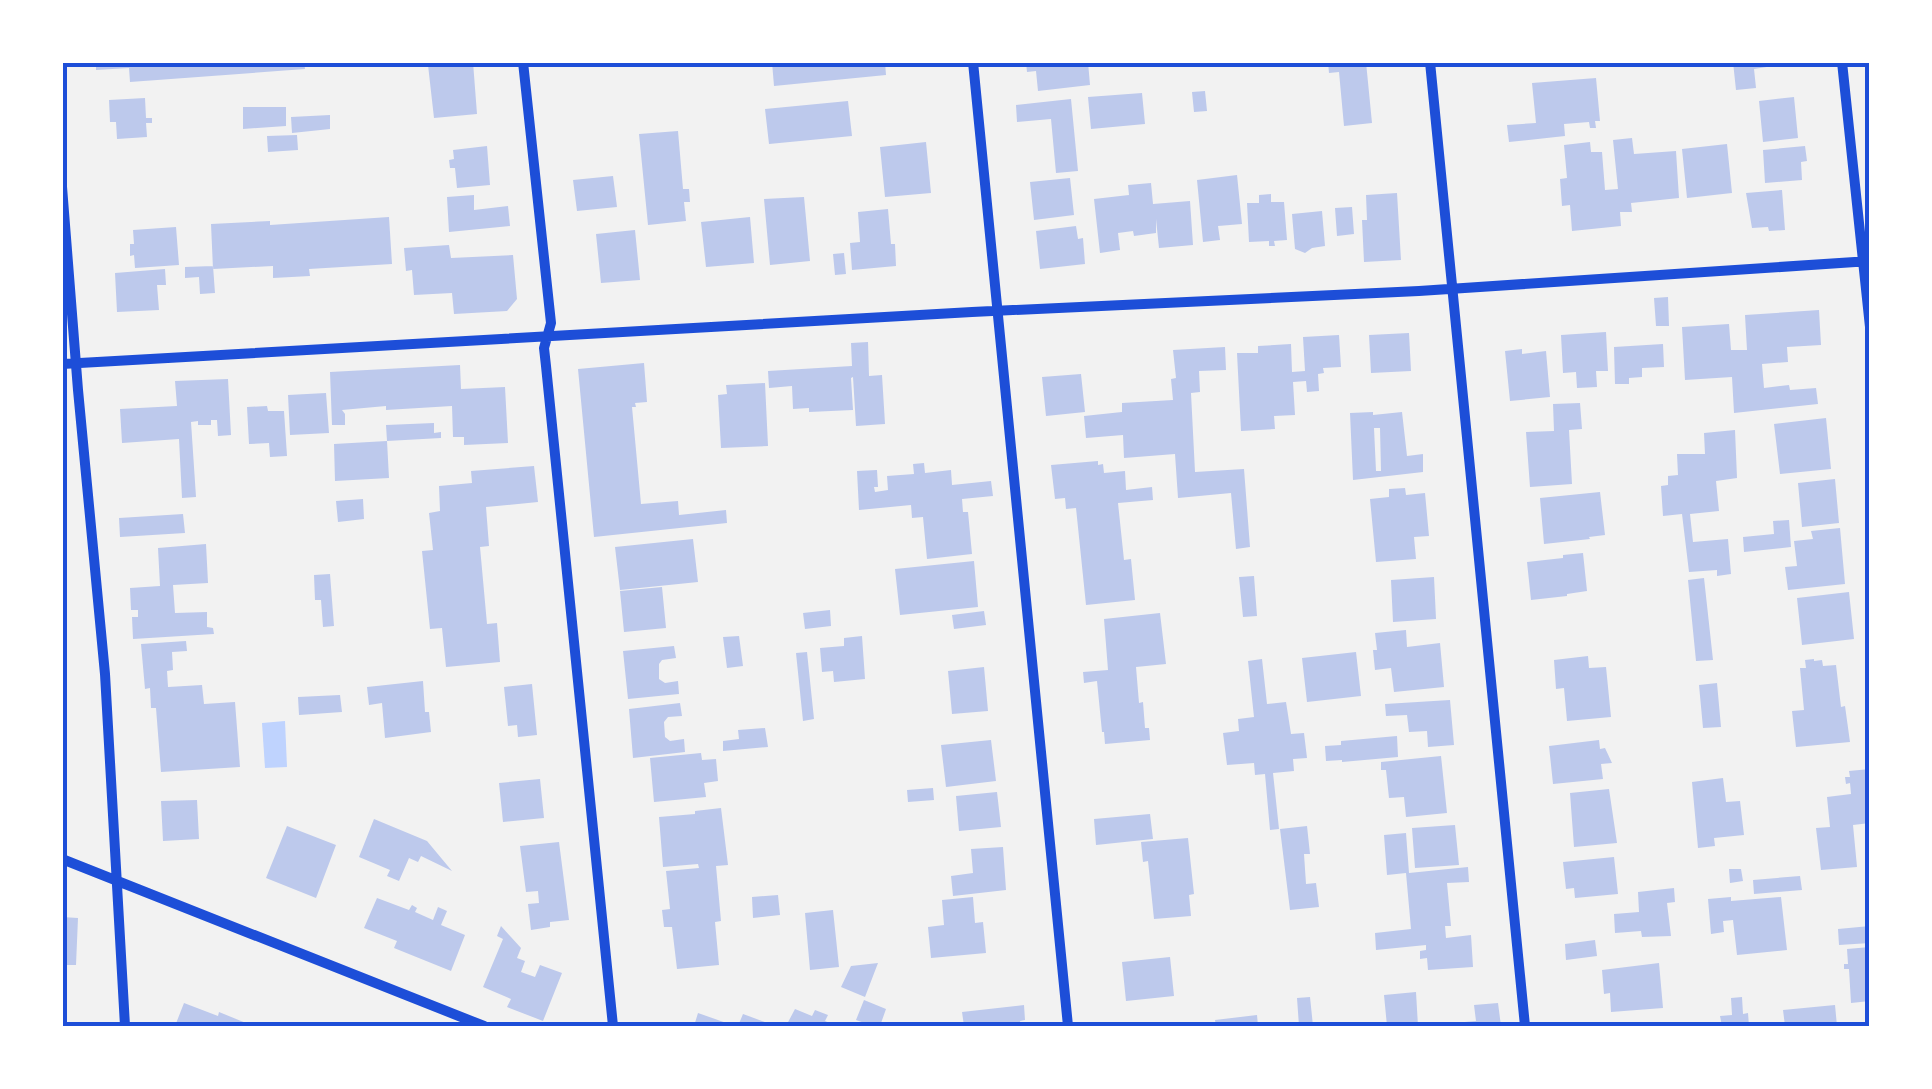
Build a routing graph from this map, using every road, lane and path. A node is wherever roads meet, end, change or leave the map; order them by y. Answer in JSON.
{"nodes":[{"id":1,"x":523,"y":62,"type":"edge"},
{"id":2,"x":974,"y":62,"type":"edge"},
{"id":3,"x":1430,"y":62,"type":"edge"},
{"id":4,"x":1842,"y":62,"type":"edge"},
{"id":5,"x":62,"y":186,"type":"edge"},
{"id":6,"x":1866,"y":262,"type":"edge"},
{"id":7,"x":1454,"y":288,"type":"junction"},
{"id":8,"x":999,"y":311,"type":"junction"},
{"id":9,"x":1870,"y":327,"type":"edge"},
{"id":10,"x":548,"y":336,"type":"junction"},
{"id":11,"x":76,"y":363,"type":"junction"},
{"id":12,"x":62,"y":364,"type":"edge"},
{"id":13,"x":62,"y":859,"type":"edge"},
{"id":14,"x":116,"y":879,"type":"junction"},
{"id":15,"x":125,"y":1026,"type":"edge"},
{"id":16,"x":484,"y":1026,"type":"edge"},
{"id":17,"x":613,"y":1026,"type":"edge"},
{"id":18,"x":1068,"y":1026,"type":"edge"},
{"id":19,"x":1525,"y":1026,"type":"edge"}],
"edges":[{"from":1,"to":10,"type":"street"},
{"from":2,"to":8,"type":"street"},
{"from":3,"to":7,"type":"street"},
{"from":4,"to":6,"type":"street"},
{"from":5,"to":11,"type":"street"},
{"from":6,"to":7,"type":"street"},
{"from":6,"to":9,"type":"street"},
{"from":7,"to":8,"type":"street"},
{"from":7,"to":19,"type":"street"},
{"from":8,"to":10,"type":"street"},
{"from":8,"to":18,"type":"street"},
{"from":10,"to":11,"type":"street"},
{"from":10,"to":17,"type":"street"},
{"from":11,"to":12,"type":"street"},
{"from":11,"to":14,"type":"street"},
{"from":13,"to":14,"type":"street"},
{"from":14,"to":15,"type":"street"},
{"from":14,"to":16,"type":"street"}]}
